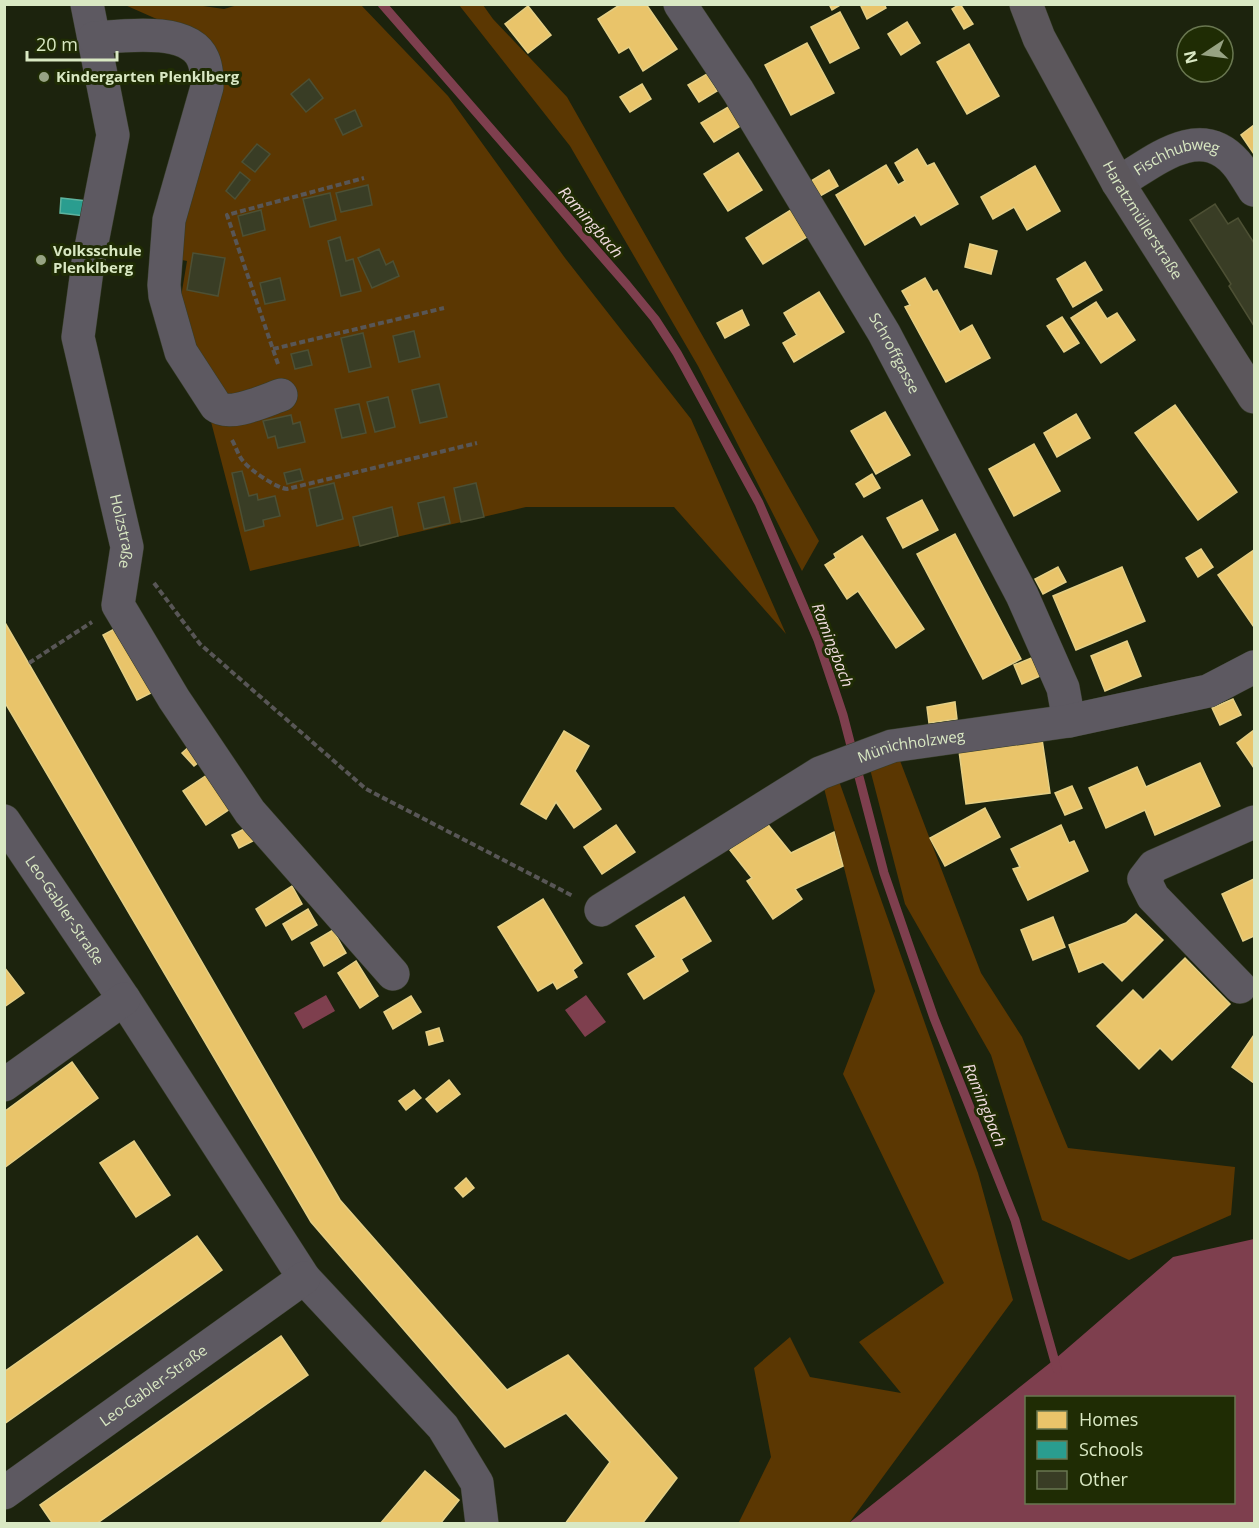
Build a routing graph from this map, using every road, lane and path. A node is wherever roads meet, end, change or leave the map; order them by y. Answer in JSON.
{"nodes":[{"id":1,"x":87,"y":4,"type":"edge"},
{"id":2,"x":680,"y":4,"type":"edge"},
{"id":3,"x":1007,"y":4,"type":"edge"},
{"id":4,"x":1026,"y":4,"type":"edge"},
{"id":5,"x":94,"y":38,"type":"junction"},
{"id":6,"x":1038,"y":38,"type":"junction"},
{"id":7,"x":364,"y":178,"type":"dead end"},
{"id":8,"x":1119,"y":183,"type":"junction"},
{"id":9,"x":1254,"y":190,"type":"edge"},
{"id":10,"x":444,"y":308,"type":"dead end"},
{"id":11,"x":273,"y":349,"type":"junction"},
{"id":12,"x":281,"y":395,"type":"joint"},
{"id":13,"x":1254,"y":398,"type":"edge"},
{"id":14,"x":223,"y":411,"type":"junction"},
{"id":15,"x":477,"y":443,"type":"dead end"},
{"id":16,"x":127,"y":547,"type":"junction"},
{"id":17,"x":118,"y":605,"type":"junction"},
{"id":18,"x":29,"y":663,"type":"dead end"},
{"id":19,"x":1254,"y":667,"type":"edge"},
{"id":20,"x":1069,"y":721,"type":"junction"},
{"id":21,"x":4,"y":821,"type":"edge"},
{"id":22,"x":1254,"y":822,"type":"edge"},
{"id":23,"x":601,"y":910,"type":"joint"},
{"id":24,"x":393,"y":974,"type":"dead end"},
{"id":25,"x":1240,"y":987,"type":"dead end"},
{"id":26,"x":124,"y":999,"type":"junction"},
{"id":27,"x":4,"y":1085,"type":"edge"},
{"id":28,"x":304,"y":1278,"type":"junction"},
{"id":29,"x":4,"y":1493,"type":"edge"},
{"id":30,"x":482,"y":1524,"type":"edge"}],
"edges":[{"from":1,"to":5,"type":"street","name":"Holzstraße"},
{"from":2,"to":20,"type":"street","name":"Schroffgasse"},
{"from":3,"to":6,"type":"main road","name":"Haratzmüllerstraße"},
{"from":4,"to":6,"type":"main road","name":"Haratzmüllerstraße"},
{"from":5,"to":14,"type":"street"},
{"from":5,"to":16,"type":"street","name":"Holzstraße"},
{"from":6,"to":8,"type":"main road","name":"Haratzmüllerstraße"},
{"from":7,"to":11,"type":"path"},
{"from":8,"to":9,"type":"street","name":"Fischhubweg"},
{"from":8,"to":13,"type":"main road","name":"Haratzmüllerstraße"},
{"from":10,"to":11,"type":"path"},
{"from":11,"to":12,"type":"path"},
{"from":12,"to":14,"type":"street"},
{"from":14,"to":15,"type":"path"},
{"from":16,"to":17,"type":"street","name":"Holzstraße"},
{"from":16,"to":23,"type":"path"},
{"from":17,"to":18,"type":"path"},
{"from":17,"to":24,"type":"street"},
{"from":19,"to":20,"type":"street","name":"Münichholzweg"},
{"from":20,"to":23,"type":"street","name":"Münichholzweg"},
{"from":21,"to":26,"type":"street","name":"Leo-Gabler-Straße"},
{"from":22,"to":25,"type":"street"},
{"from":26,"to":27,"type":"street"},
{"from":26,"to":28,"type":"street","name":"Leo-Gabler-Straße"},
{"from":28,"to":29,"type":"street","name":"Leo-Gabler-Straße"},
{"from":28,"to":30,"type":"street","name":"Leo-Gabler-Straße"}]}
